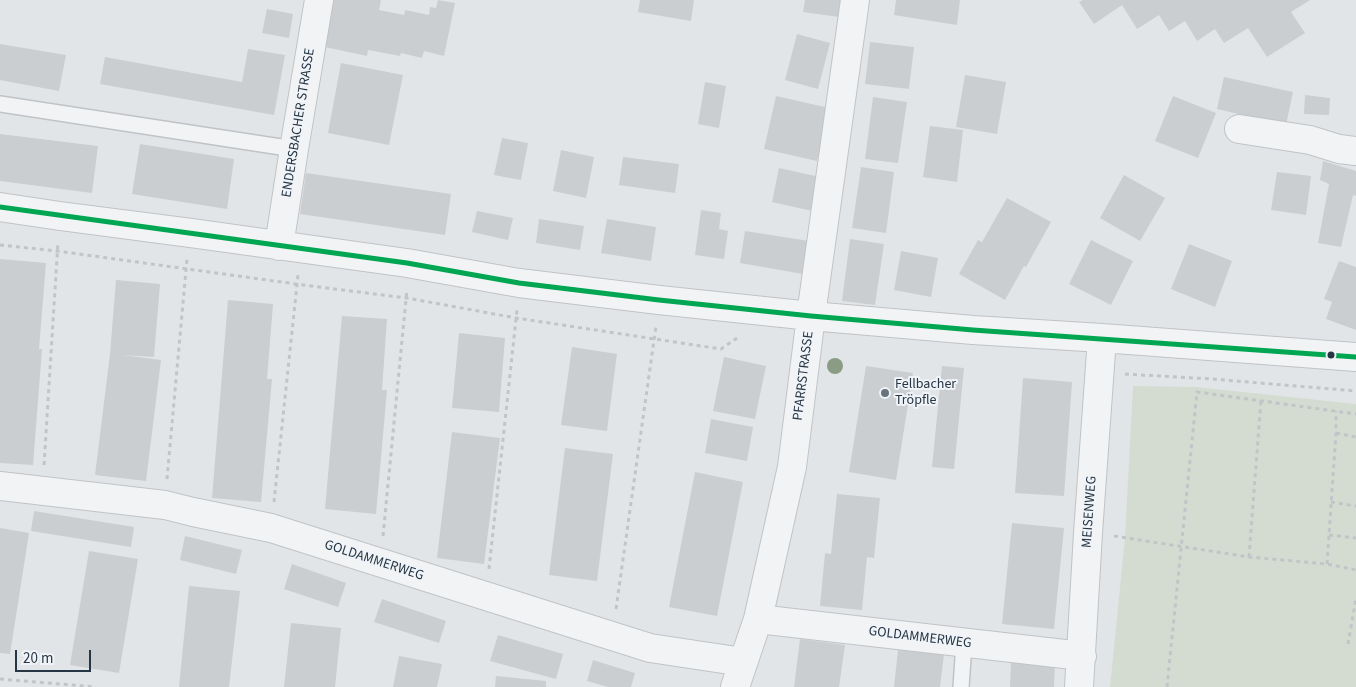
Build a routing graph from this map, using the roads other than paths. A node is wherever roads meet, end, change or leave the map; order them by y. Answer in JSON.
{"nodes":[{"id":1,"x":319,"y":0,"type":"edge"},
{"id":2,"x":855,"y":0,"type":"edge"},
{"id":3,"x":0,"y":104,"type":"edge"},
{"id":4,"x":1239,"y":129,"type":"dead end"},
{"id":5,"x":294,"y":149,"type":"junction"},
{"id":6,"x":1356,"y":151,"type":"edge"},
{"id":7,"x":0,"y":207,"type":"edge"},
{"id":8,"x":291,"y":248,"type":"junction"},
{"id":9,"x":811,"y":316,"type":"junction"},
{"id":10,"x":1102,"y":338,"type":"junction"},
{"id":11,"x":1356,"y":357,"type":"edge"},
{"id":12,"x":0,"y":486,"type":"edge"},
{"id":13,"x":758,"y":619,"type":"junction"},
{"id":14,"x":964,"y":643,"type":"junction"},
{"id":15,"x":1082,"y":656,"type":"junction"},
{"id":16,"x":739,"y":675,"type":"edge"},
{"id":17,"x":961,"y":687,"type":"edge"},
{"id":18,"x":1079,"y":687,"type":"edge"}],
"edges":[{"from":1,"to":5,"type":"street","name":"ENDERSBACHER STRASSE"},
{"from":2,"to":9,"type":"street","name":"PFARRSTRASSE"},
{"from":3,"to":5,"type":"lane"},
{"from":4,"to":6,"type":"street"},
{"from":5,"to":8,"type":"street","name":"ENDERSBACHER STRASSE"},
{"from":7,"to":8,"type":"street"},
{"from":8,"to":9,"type":"street"},
{"from":9,"to":10,"type":"street"},
{"from":9,"to":13,"type":"street","name":"PFARRSTRASSE"},
{"from":10,"to":11,"type":"street"},
{"from":10,"to":15,"type":"street","name":"MEISENWEG"},
{"from":12,"to":16,"type":"street","name":"GOLDAMMERWEG"},
{"from":13,"to":14,"type":"street","name":"GOLDAMMERWEG"},
{"from":13,"to":16,"type":"street","name":"PFARRSTRASSE"},
{"from":14,"to":15,"type":"street","name":"GOLDAMMERWEG"},
{"from":14,"to":17,"type":"lane"},
{"from":15,"to":18,"type":"street","name":"MEISENWEG"}]}
